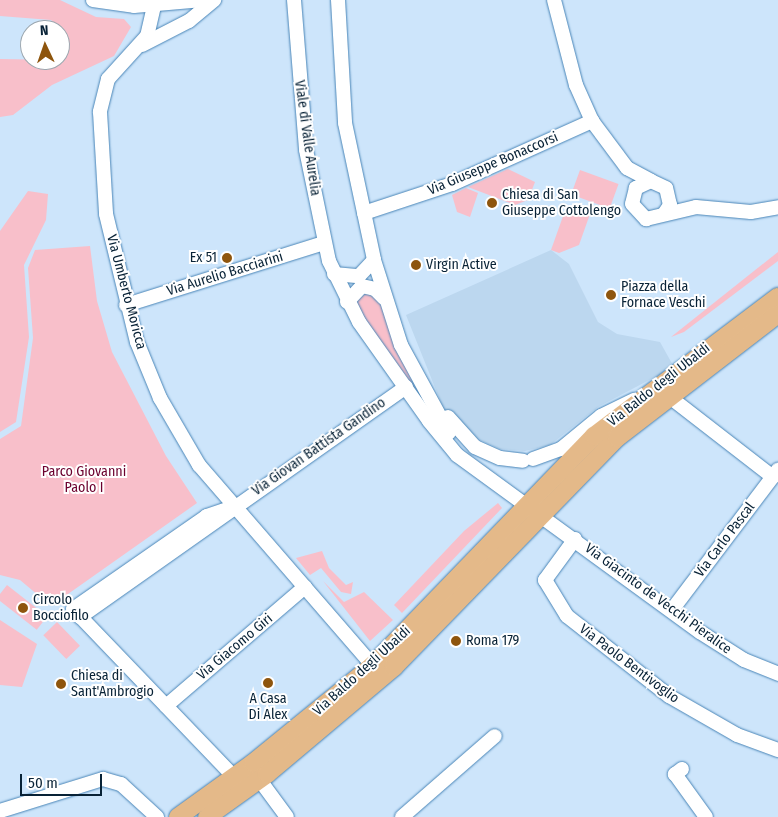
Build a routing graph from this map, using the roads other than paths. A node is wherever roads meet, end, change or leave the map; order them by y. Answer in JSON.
{"nodes":[{"id":1,"x":93,"y":0,"type":"edge"},
{"id":2,"x":203,"y":0,"type":"edge"},
{"id":3,"x":214,"y":0,"type":"edge"},
{"id":4,"x":294,"y":0,"type":"edge"},
{"id":5,"x":338,"y":0,"type":"edge"},
{"id":6,"x":554,"y":0,"type":"edge"},
{"id":7,"x":154,"y":6,"type":"junction"},
{"id":8,"x":136,"y":47,"type":"junction"},
{"id":9,"x":592,"y":121,"type":"junction"},
{"id":10,"x":627,"y":168,"type":"junction"},
{"id":11,"x":651,"y":181,"type":"junction"},
{"id":12,"x":666,"y":188,"type":"junction"},
{"id":13,"x":632,"y":194,"type":"junction"},
{"id":14,"x":696,"y":207,"type":"junction"},
{"id":15,"x":778,"y":207,"type":"edge"},
{"id":16,"x":364,"y":213,"type":"junction"},
{"id":17,"x":664,"y":214,"type":"junction"},
{"id":18,"x":324,"y":243,"type":"junction"},
{"id":19,"x":374,"y":260,"type":"junction"},
{"id":20,"x":334,"y":274,"type":"junction"},
{"id":21,"x":778,"y":297,"type":"edge"},
{"id":22,"x":384,"y":298,"type":"junction"},
{"id":23,"x":347,"y":302,"type":"junction"},
{"id":24,"x":126,"y":305,"type":"junction"},
{"id":25,"x":778,"y":314,"type":"edge"},
{"id":26,"x":406,"y":387,"type":"junction"},
{"id":27,"x":425,"y":390,"type":"junction"},
{"id":28,"x":650,"y":392,"type":"junction"},
{"id":29,"x":671,"y":398,"type":"junction"},
{"id":30,"x":480,"y":469,"type":"junction"},
{"id":31,"x":775,"y":473,"type":"edge"},
{"id":32,"x":527,"y":505,"type":"junction"},
{"id":33,"x":233,"y":507,"type":"junction"},
{"id":34,"x":542,"y":516,"type":"junction"},
{"id":35,"x":575,"y":539,"type":"junction"},
{"id":36,"x":305,"y":587,"type":"junction"},
{"id":37,"x":672,"y":610,"type":"junction"},
{"id":38,"x":378,"y":672,"type":"junction"},
{"id":39,"x":778,"y":674,"type":"edge"},
{"id":40,"x":166,"y":706,"type":"junction"},
{"id":41,"x":495,"y":736,"type":"dead end"},
{"id":42,"x":778,"y":750,"type":"edge"},
{"id":43,"x":682,"y":770,"type":"dead end"},
{"id":44,"x":247,"y":782,"type":"junction"},
{"id":45,"x":0,"y":811,"type":"edge"},
{"id":46,"x":158,"y":817,"type":"edge"},
{"id":47,"x":178,"y":817,"type":"edge"},
{"id":48,"x":207,"y":817,"type":"edge"},
{"id":49,"x":287,"y":817,"type":"edge"},
{"id":50,"x":402,"y":817,"type":"edge"},
{"id":51,"x":706,"y":817,"type":"edge"}],
"edges":[{"from":1,"to":7,"type":"street"},
{"from":2,"to":7,"type":"street"},
{"from":3,"to":8,"type":"street","name":"Via Umberto Moricca"},
{"from":4,"to":18,"type":"street","name":"Viale di Valle Aurelia"},
{"from":5,"to":16,"type":"street","name":"Viale di Valle Aurelia"},
{"from":6,"to":9,"type":"street"},
{"from":7,"to":8,"type":"street","name":"Via Umberto Moricca"},
{"from":8,"to":24,"type":"street","name":"Via Umberto Moricca"},
{"from":9,"to":10,"type":"street"},
{"from":9,"to":16,"type":"street","name":"Via Giuseppe Bonaccorsi"},
{"from":10,"to":11,"type":"street"},
{"from":10,"to":13,"type":"street"},
{"from":11,"to":12,"type":"street"},
{"from":11,"to":13,"type":"street"},
{"from":12,"to":14,"type":"street"},
{"from":12,"to":17,"type":"street"},
{"from":13,"to":17,"type":"street"},
{"from":14,"to":15,"type":"street"},
{"from":14,"to":17,"type":"street"},
{"from":16,"to":19,"type":"street","name":"Viale di Valle Aurelia"},
{"from":18,"to":20,"type":"street","name":"Viale di Valle Aurelia"},
{"from":18,"to":24,"type":"street","name":"Via Aurelio Bacciarini"},
{"from":19,"to":20,"type":"street"},
{"from":19,"to":22,"type":"street","name":"Viale di Valle Aurelia"},
{"from":20,"to":23,"type":"street","name":"Viale di Valle Aurelia"},
{"from":21,"to":28,"type":"main road","name":"Via Baldo degli Ubaldi"},
{"from":22,"to":23,"type":"street"},
{"from":22,"to":27,"type":"street","name":"Viale di Valle Aurelia"},
{"from":23,"to":26,"type":"street","name":"Viale di Valle Aurelia"},
{"from":24,"to":33,"type":"street","name":"Via Umberto Moricca"},
{"from":25,"to":29,"type":"main road","name":"Via Baldo degli Ubaldi"},
{"from":26,"to":30,"type":"street","name":"Viale di Valle Aurelia"},
{"from":26,"to":33,"type":"street","name":"Via Giovan Battista Gandino"},
{"from":27,"to":28,"type":"street"},
{"from":27,"to":30,"type":"street","name":"Viale di Valle Aurelia"},
{"from":28,"to":32,"type":"main road","name":"Via Baldo degli Ubaldi"},
{"from":29,"to":31,"type":"street"},
{"from":29,"to":34,"type":"main road","name":"Via Baldo degli Ubaldi"},
{"from":30,"to":32,"type":"street","name":"Viale di Valle Aurelia"},
{"from":31,"to":37,"type":"street","name":"Via Carlo Pascal"},
{"from":32,"to":34,"type":"street"},
{"from":32,"to":38,"type":"main road","name":"Via Baldo degli Ubaldi"},
{"from":33,"to":36,"type":"street","name":"Via Umberto Moricca"},
{"from":33,"to":40,"type":"street","name":"Via Giovan Battista Gandino"},
{"from":34,"to":35,"type":"street","name":"Via Giacinto de Vecchi Pieralice"},
{"from":34,"to":38,"type":"main road","name":"Via Baldo degli Ubaldi"},
{"from":35,"to":37,"type":"street","name":"Via Giacinto de Vecchi Pieralice"},
{"from":35,"to":42,"type":"street","name":"Via Paolo Bentivoglio"},
{"from":36,"to":38,"type":"street","name":"Via Umberto Moricca"},
{"from":36,"to":40,"type":"street","name":"Via Giacomo Giri"},
{"from":37,"to":39,"type":"street","name":"Via Giacinto de Vecchi Pieralice"},
{"from":38,"to":44,"type":"main road","name":"Via Baldo degli Ubaldi"},
{"from":38,"to":44,"type":"main road","name":"Via Baldo degli Ubaldi"},
{"from":40,"to":44,"type":"street"},
{"from":41,"to":50,"type":"street"},
{"from":43,"to":51,"type":"street"},
{"from":44,"to":47,"type":"main road","name":"Via Baldo degli Ubaldi"},
{"from":44,"to":48,"type":"main road","name":"Via Baldo degli Ubaldi"},
{"from":44,"to":49,"type":"street"},
{"from":45,"to":46,"type":"street"}]}
